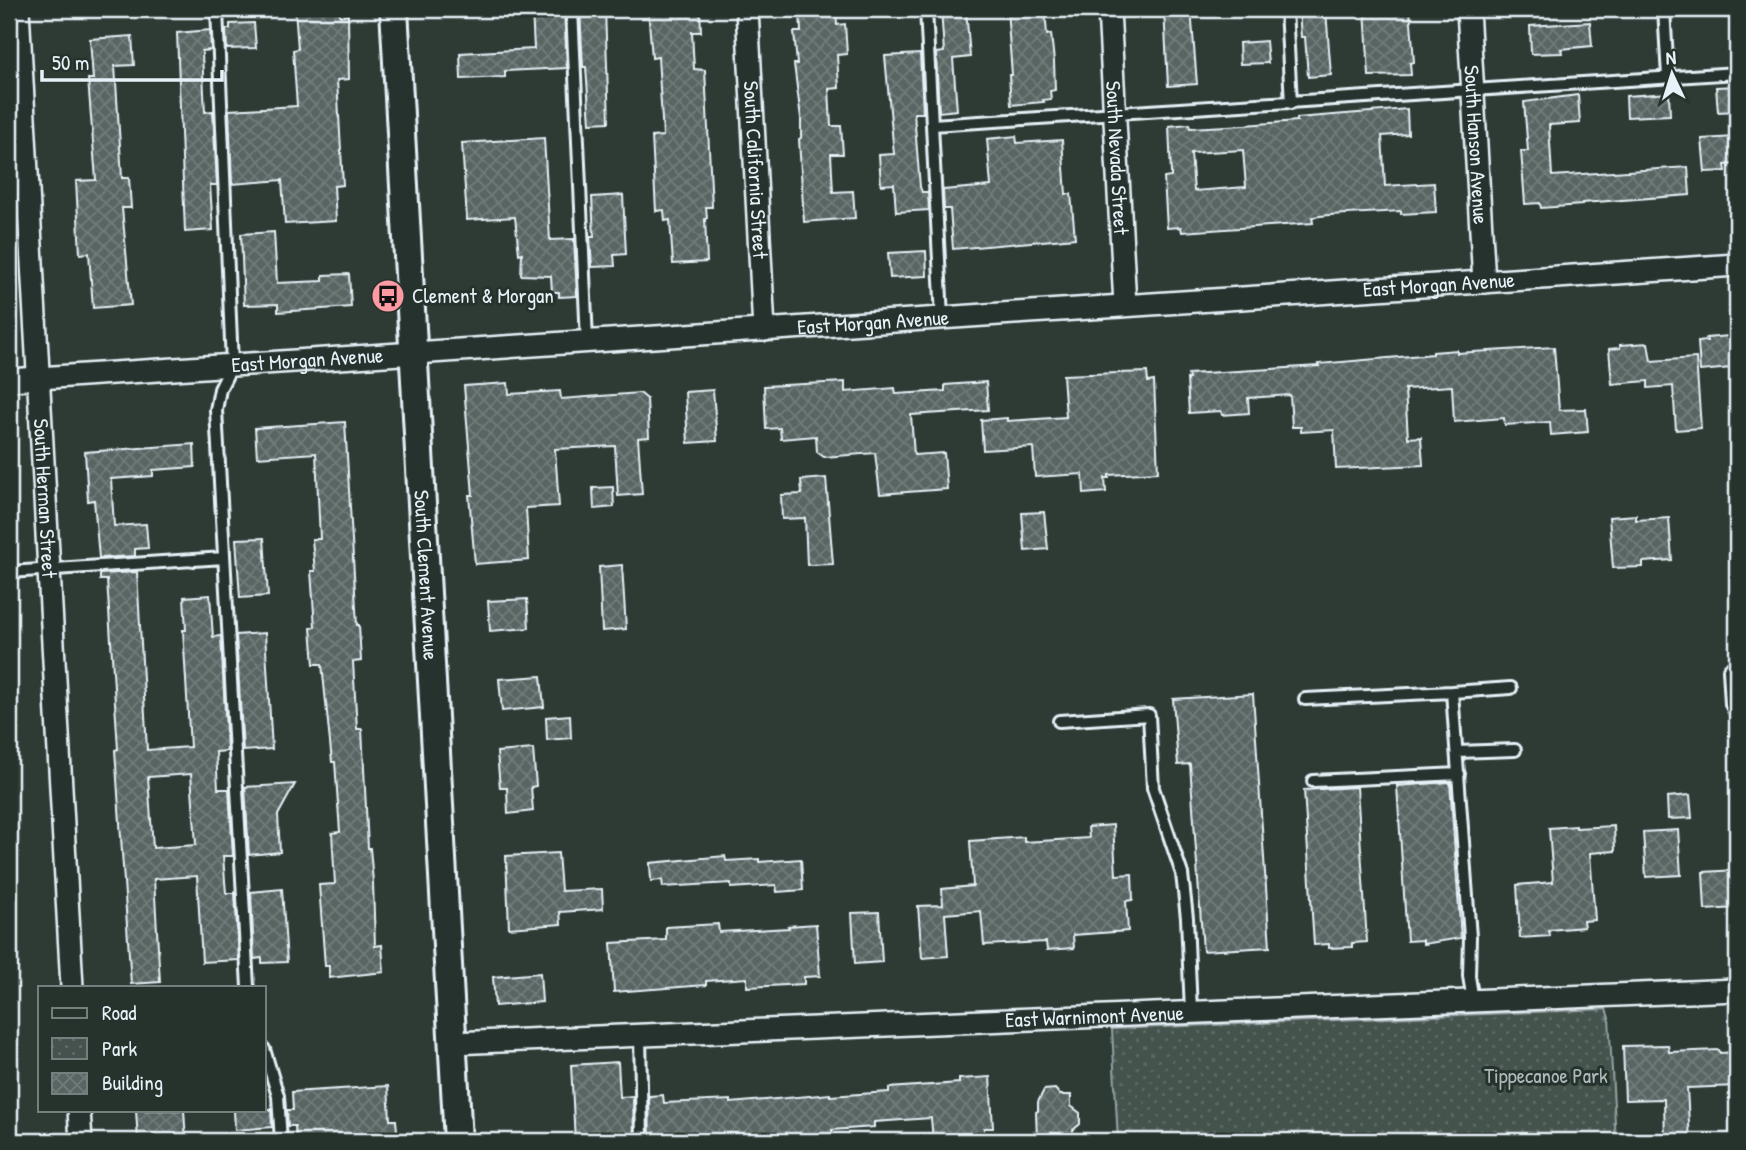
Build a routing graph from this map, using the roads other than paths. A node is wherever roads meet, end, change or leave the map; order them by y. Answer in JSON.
{"nodes":[{"id":1,"x":18,"y":9,"type":"edge"},
{"id":2,"x":217,"y":9,"type":"edge"},
{"id":3,"x":394,"y":9,"type":"edge"},
{"id":4,"x":572,"y":9,"type":"edge"},
{"id":5,"x":747,"y":9,"type":"edge"},
{"id":6,"x":926,"y":9,"type":"edge"},
{"id":7,"x":1109,"y":9,"type":"edge"},
{"id":8,"x":1286,"y":9,"type":"edge"},
{"id":9,"x":1468,"y":9,"type":"edge"},
{"id":10,"x":1664,"y":9,"type":"edge"},
{"id":11,"x":1737,"y":73,"type":"edge"},
{"id":12,"x":1668,"y":78,"type":"junction"},
{"id":13,"x":1472,"y":92,"type":"junction"},
{"id":14,"x":1291,"y":103,"type":"junction"},
{"id":15,"x":1114,"y":114,"type":"junction"},
{"id":16,"x":932,"y":125,"type":"junction"},
{"id":17,"x":1737,"y":265,"type":"edge"},
{"id":18,"x":1484,"y":282,"type":"junction"},
{"id":19,"x":1125,"y":306,"type":"junction"},
{"id":20,"x":942,"y":318,"type":"junction"},
{"id":21,"x":764,"y":330,"type":"junction"},
{"id":22,"x":587,"y":341,"type":"junction"},
{"id":23,"x":414,"y":353,"type":"junction"},
{"id":24,"x":232,"y":365,"type":"junction"},
{"id":25,"x":38,"y":378,"type":"junction"},
{"id":26,"x":9,"y":380,"type":"edge"},
{"id":27,"x":224,"y":558,"type":"junction"},
{"id":28,"x":48,"y":570,"type":"junction"},
{"id":29,"x":9,"y":572,"type":"edge"},
{"id":30,"x":1729,"y":669,"type":"dead end"},
{"id":31,"x":1511,"y":688,"type":"dead end"},
{"id":32,"x":1452,"y":692,"type":"junction"},
{"id":33,"x":1305,"y":699,"type":"dead end"},
{"id":34,"x":1737,"y":715,"type":"edge"},
{"id":35,"x":1059,"y":721,"type":"dead end"},
{"id":36,"x":1515,"y":750,"type":"dead end"},
{"id":37,"x":1457,"y":752,"type":"junction"},
{"id":38,"x":1459,"y":774,"type":"junction"},
{"id":39,"x":1313,"y":781,"type":"dead end"},
{"id":40,"x":72,"y":986,"type":"edge"},
{"id":41,"x":248,"y":986,"type":"edge"},
{"id":42,"x":1737,"y":990,"type":"edge"},
{"id":43,"x":1473,"y":1001,"type":"junction"},
{"id":44,"x":1191,"y":1012,"type":"junction"},
{"id":45,"x":640,"y":1035,"type":"junction"},
{"id":46,"x":453,"y":1043,"type":"junction"},
{"id":47,"x":266,"y":1056,"type":"edge"},
{"id":48,"x":79,"y":1112,"type":"edge"},
{"id":49,"x":81,"y":1141,"type":"edge"},
{"id":50,"x":281,"y":1141,"type":"edge"},
{"id":51,"x":458,"y":1141,"type":"edge"},
{"id":52,"x":642,"y":1141,"type":"edge"}],
"edges":[{"from":1,"to":25,"type":"street","name":"South Herman Street"},
{"from":2,"to":24,"type":"lane"},
{"from":3,"to":23,"type":"street","name":"South Clement Avenue"},
{"from":4,"to":22,"type":"lane"},
{"from":5,"to":21,"type":"street","name":"South California Street"},
{"from":6,"to":16,"type":"lane"},
{"from":7,"to":15,"type":"street","name":"South Nevada Street"},
{"from":8,"to":14,"type":"lane"},
{"from":9,"to":13,"type":"street","name":"South Hanson Avenue"},
{"from":10,"to":12,"type":"lane"},
{"from":11,"to":12,"type":"lane"},
{"from":12,"to":13,"type":"lane"},
{"from":13,"to":14,"type":"lane"},
{"from":13,"to":18,"type":"street","name":"South Hanson Avenue"},
{"from":14,"to":15,"type":"lane"},
{"from":15,"to":16,"type":"lane"},
{"from":15,"to":19,"type":"street","name":"South Nevada Street"},
{"from":16,"to":20,"type":"lane"},
{"from":17,"to":18,"type":"street","name":"East Morgan Avenue"},
{"from":18,"to":19,"type":"street","name":"East Morgan Avenue"},
{"from":19,"to":20,"type":"street","name":"East Morgan Avenue"},
{"from":20,"to":21,"type":"street","name":"East Morgan Avenue"},
{"from":21,"to":22,"type":"street","name":"East Morgan Avenue"},
{"from":22,"to":23,"type":"street","name":"East Morgan Avenue"},
{"from":23,"to":24,"type":"street","name":"East Morgan Avenue"},
{"from":23,"to":46,"type":"street","name":"South Clement Avenue"},
{"from":24,"to":25,"type":"street","name":"East Morgan Avenue"},
{"from":24,"to":27,"type":"lane"},
{"from":25,"to":26,"type":"street","name":"East Morgan Avenue"},
{"from":25,"to":28,"type":"street","name":"South Herman Street"},
{"from":27,"to":28,"type":"lane"},
{"from":27,"to":41,"type":"lane"},
{"from":28,"to":29,"type":"lane"},
{"from":28,"to":40,"type":"street","name":"South Herman Street"},
{"from":30,"to":34,"type":"lane"},
{"from":31,"to":32,"type":"lane"},
{"from":32,"to":33,"type":"lane"},
{"from":32,"to":37,"type":"lane"},
{"from":35,"to":44,"type":"lane"},
{"from":36,"to":37,"type":"lane"},
{"from":37,"to":38,"type":"lane"},
{"from":38,"to":39,"type":"lane"},
{"from":38,"to":43,"type":"lane"},
{"from":42,"to":43,"type":"street","name":"East Warnimont Avenue"},
{"from":43,"to":44,"type":"street","name":"East Warnimont Avenue"},
{"from":44,"to":45,"type":"street","name":"East Warnimont Avenue"},
{"from":45,"to":46,"type":"street","name":"East Warnimont Avenue"},
{"from":45,"to":52,"type":"lane"},
{"from":46,"to":51,"type":"street","name":"South Clement Avenue"},
{"from":47,"to":50,"type":"lane"},
{"from":48,"to":49,"type":"street"}]}
